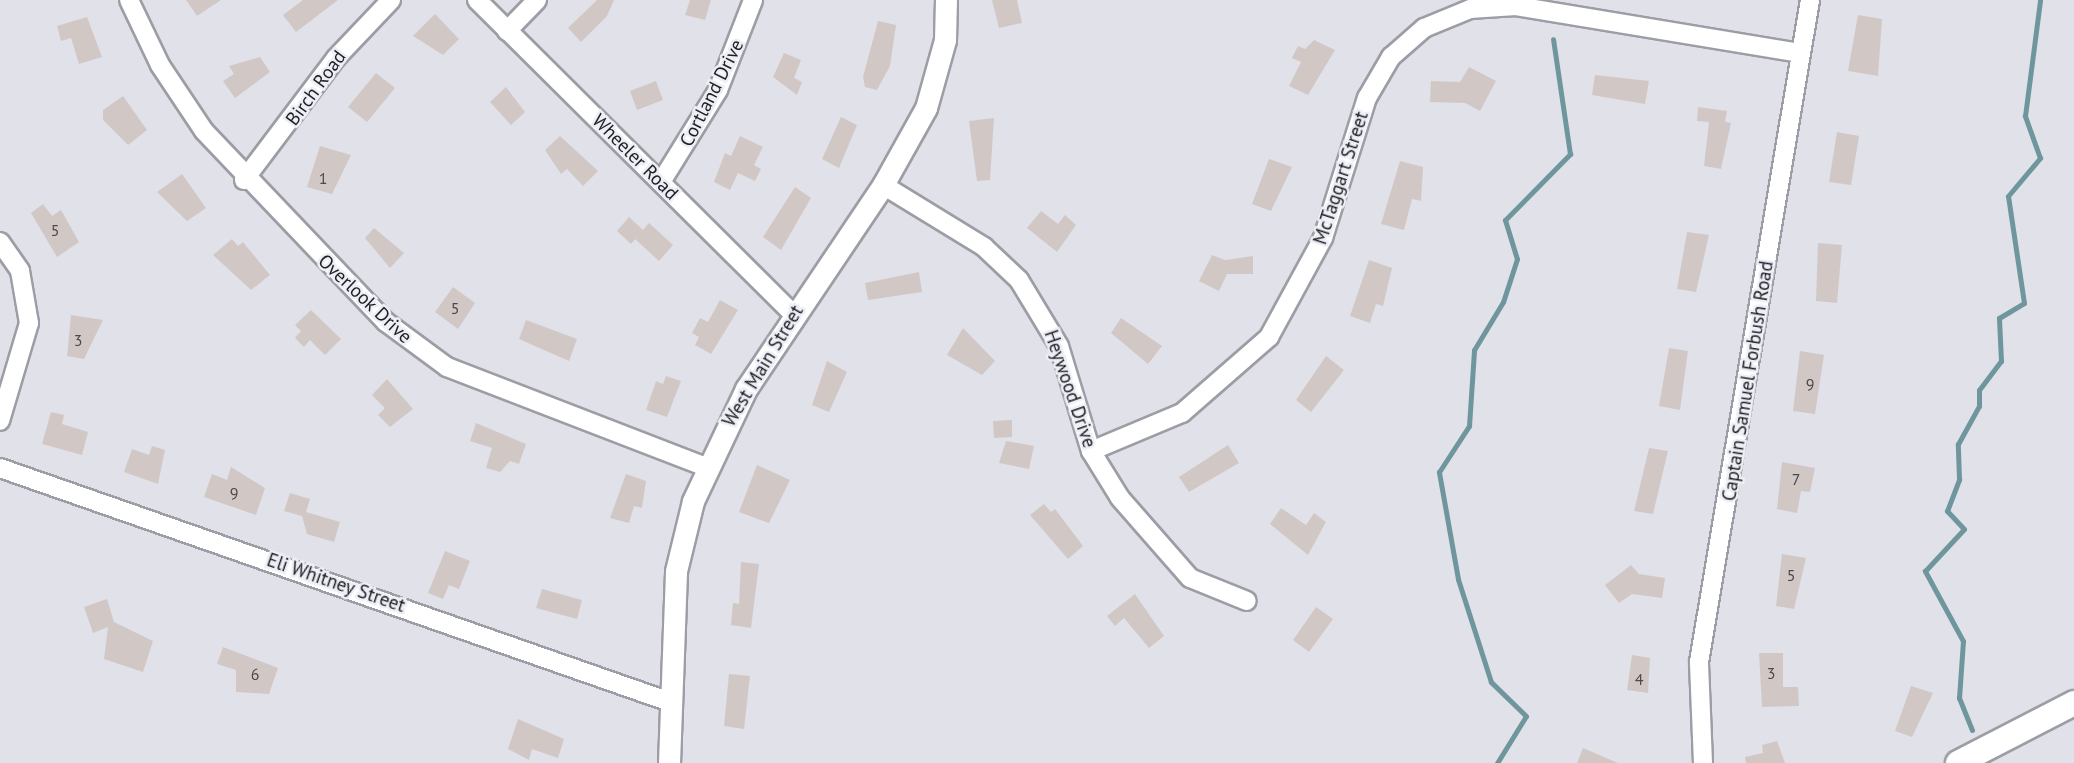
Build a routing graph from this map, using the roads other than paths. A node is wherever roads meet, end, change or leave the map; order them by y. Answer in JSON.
{"nodes":[{"id":1,"x":129,"y":0,"type":"edge"},
{"id":2,"x":391,"y":0,"type":"edge"},
{"id":3,"x":477,"y":0,"type":"edge"},
{"id":4,"x":537,"y":0,"type":"edge"},
{"id":5,"x":753,"y":0,"type":"edge"},
{"id":6,"x":946,"y":0,"type":"edge"},
{"id":7,"x":1810,"y":0,"type":"edge"},
{"id":8,"x":507,"y":31,"type":"junction"},
{"id":9,"x":1799,"y":53,"type":"junction"},
{"id":10,"x":244,"y":180,"type":"junction"},
{"id":11,"x":661,"y":182,"type":"junction"},
{"id":12,"x":883,"y":185,"type":"junction"},
{"id":13,"x":0,"y":242,"type":"edge"},
{"id":14,"x":793,"y":313,"type":"junction"},
{"id":15,"x":0,"y":421,"type":"edge"},
{"id":16,"x":1091,"y":451,"type":"junction"},
{"id":17,"x":706,"y":467,"type":"junction"},
{"id":18,"x":0,"y":468,"type":"edge"},
{"id":19,"x":1247,"y":601,"type":"dead end"},
{"id":20,"x":670,"y":702,"type":"junction"},
{"id":21,"x":2074,"y":703,"type":"edge"},
{"id":22,"x":669,"y":763,"type":"edge"},
{"id":23,"x":1703,"y":763,"type":"edge"},
{"id":24,"x":1958,"y":763,"type":"edge"}],
"edges":[{"from":1,"to":10,"type":"street","name":"Overlook Drive"},
{"from":2,"to":10,"type":"street","name":"Birch Road"},
{"from":3,"to":8,"type":"street","name":"Wheeler Road"},
{"from":4,"to":8,"type":"street"},
{"from":5,"to":11,"type":"street","name":"Cortland Drive"},
{"from":6,"to":12,"type":"street","name":"West Main Street"},
{"from":7,"to":9,"type":"street","name":"Captain Samuel Forbush Road"},
{"from":8,"to":11,"type":"street","name":"Wheeler Road"},
{"from":9,"to":16,"type":"street","name":"McTaggart Street"},
{"from":9,"to":23,"type":"street","name":"Captain Samuel Forbush Road"},
{"from":10,"to":17,"type":"street","name":"Overlook Drive"},
{"from":11,"to":14,"type":"street","name":"Wheeler Road"},
{"from":12,"to":14,"type":"street","name":"West Main Street"},
{"from":12,"to":16,"type":"street","name":"Heywood Drive"},
{"from":13,"to":15,"type":"street"},
{"from":14,"to":17,"type":"street","name":"West Main Street"},
{"from":16,"to":19,"type":"street","name":"Heywood Drive"},
{"from":17,"to":20,"type":"street","name":"West Main Street"},
{"from":18,"to":20,"type":"street","name":"Eli Whitney Street"},
{"from":20,"to":22,"type":"street","name":"West Main Street"},
{"from":21,"to":24,"type":"main road"}]}
